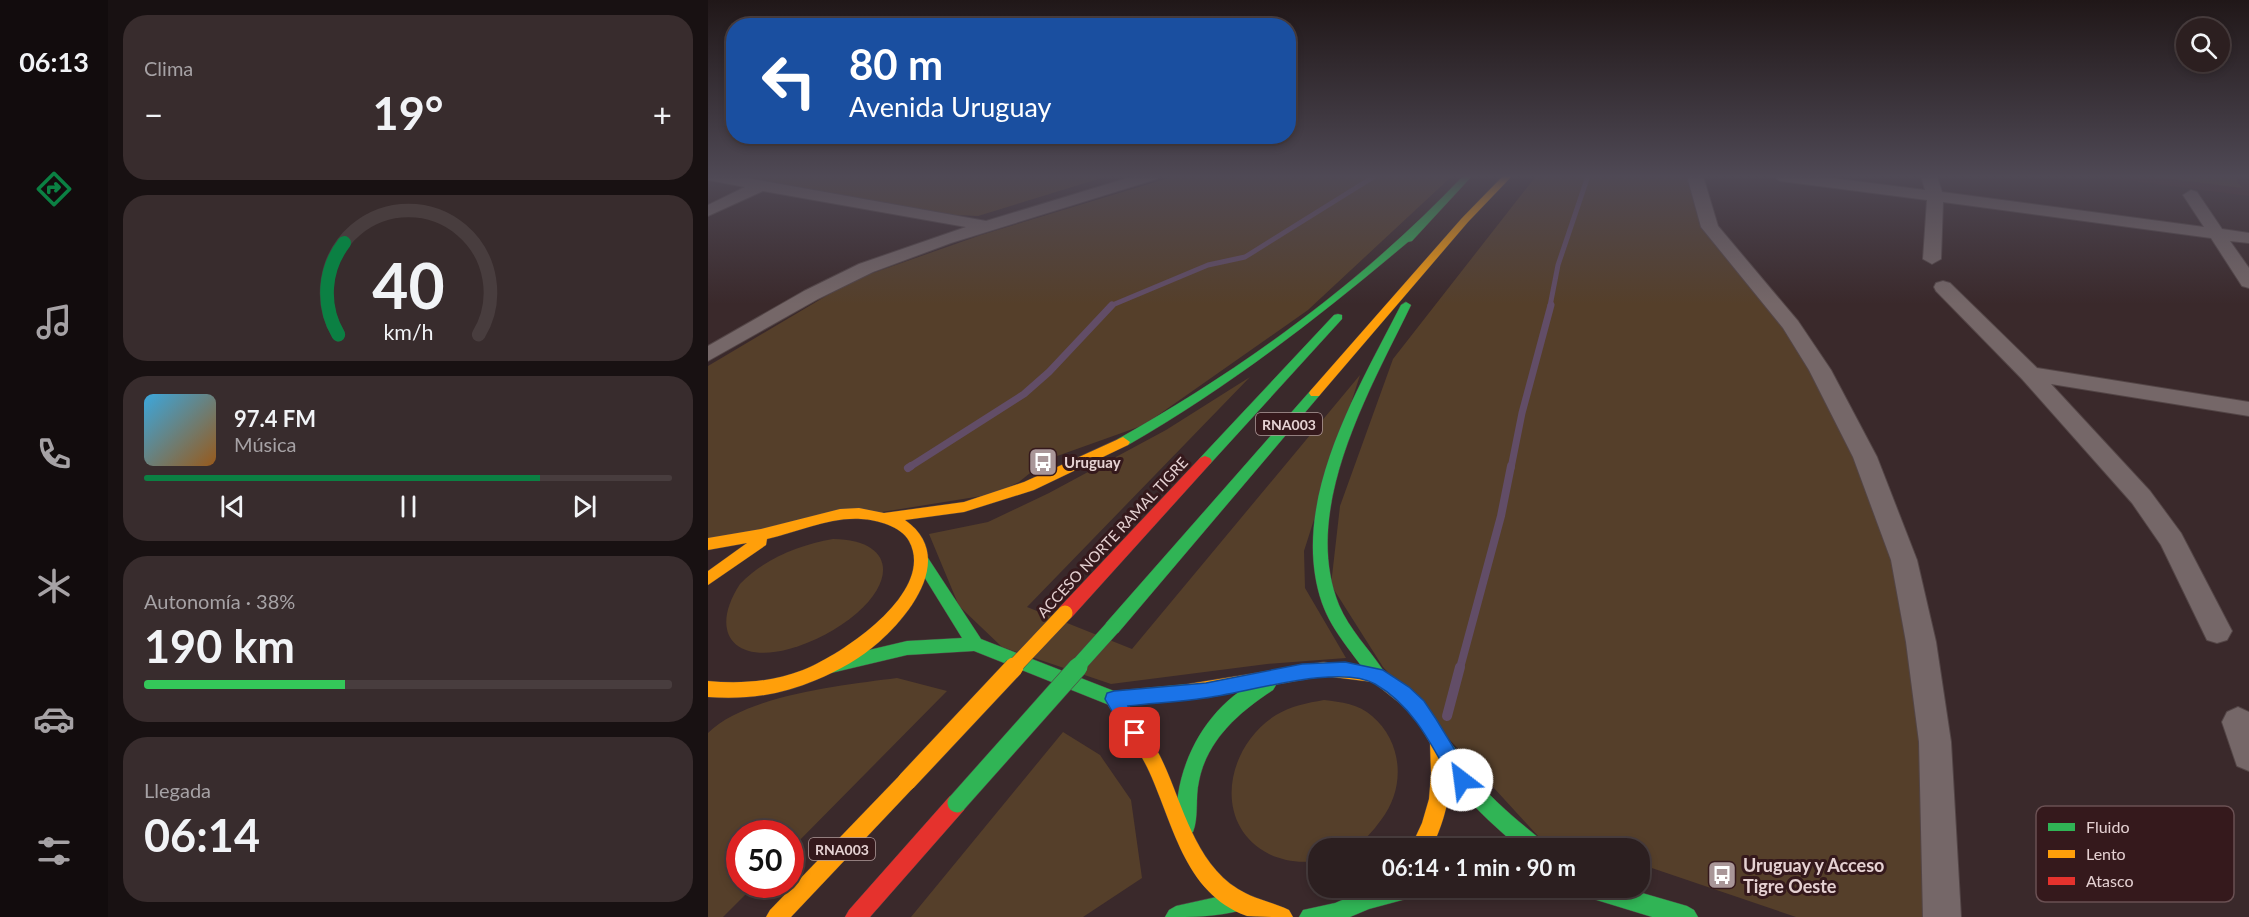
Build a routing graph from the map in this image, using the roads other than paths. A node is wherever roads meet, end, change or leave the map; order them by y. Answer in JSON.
{"nodes":[{"id":1,"x":946,"y":219,"type":"edge"},
{"id":2,"x":1011,"y":219,"type":"edge"},
{"id":3,"x":1428,"y":219,"type":"edge"},
{"id":4,"x":1708,"y":219,"type":"edge"},
{"id":5,"x":1934,"y":219,"type":"edge"},
{"id":6,"x":2102,"y":219,"type":"edge"},
{"id":7,"x":2208,"y":219,"type":"edge"},
{"id":8,"x":1465,"y":220,"type":"joint"},
{"id":9,"x":1424,"y":223,"type":"junction"},
{"id":10,"x":987,"y":226,"type":"junction"},
{"id":11,"x":2218,"y":234,"type":"junction"},
{"id":12,"x":2249,"y":238,"type":"edge"},
{"id":13,"x":1932,"y":259,"type":"dead end"},
{"id":14,"x":2249,"y":282,"type":"edge"},
{"id":15,"x":1943,"y":286,"type":"dead end"},
{"id":16,"x":708,"y":355,"type":"edge"},
{"id":17,"x":2030,"y":374,"type":"junction"},
{"id":18,"x":2249,"y":409,"type":"edge"},
{"id":19,"x":887,"y":517,"type":"junction"},
{"id":20,"x":793,"y":527,"type":"junction"},
{"id":21,"x":708,"y":544,"type":"edge"},
{"id":22,"x":923,"y":562,"type":"junction"},
{"id":23,"x":708,"y":579,"type":"edge"},
{"id":24,"x":2217,"y":631,"type":"dead end"},
{"id":25,"x":975,"y":644,"type":"junction"},
{"id":26,"x":831,"y":666,"type":"junction"},
{"id":27,"x":1302,"y":672,"type":"junction"},
{"id":28,"x":1377,"y":675,"type":"junction"},
{"id":29,"x":708,"y":689,"type":"edge"},
{"id":30,"x":1114,"y":699,"type":"junction"},
{"id":31,"x":2238,"y":722,"type":"dead end"},
{"id":32,"x":1430,"y":725,"type":"junction"},
{"id":33,"x":2249,"y":755,"type":"edge"},
{"id":34,"x":1426,"y":838,"type":"edge"},
{"id":35,"x":1524,"y":838,"type":"edge"},
{"id":36,"x":1188,"y":842,"type":"junction"},
{"id":37,"x":1372,"y":898,"type":"edge"},
{"id":38,"x":1623,"y":898,"type":"edge"},
{"id":39,"x":1368,"y":899,"type":"joint"},
{"id":40,"x":1234,"y":903,"type":"junction"},
{"id":41,"x":777,"y":917,"type":"edge"},
{"id":42,"x":856,"y":917,"type":"edge"},
{"id":43,"x":1176,"y":917,"type":"edge"},
{"id":44,"x":1282,"y":917,"type":"edge"},
{"id":45,"x":1310,"y":917,"type":"edge"},
{"id":46,"x":1687,"y":917,"type":"edge"},
{"id":47,"x":1942,"y":917,"type":"edge"}],
"edges":[{"from":1,"to":10,"type":"street"},
{"from":2,"to":10,"type":"street"},
{"from":3,"to":9,"type":"main road","name":"ACCESO NORTE RAMAL TIGRE","number":"RNA003"},
{"from":4,"to":47,"type":"street"},
{"from":5,"to":13,"type":"street"},
{"from":6,"to":11,"type":"street"},
{"from":7,"to":11,"type":"street"},
{"from":8,"to":28,"type":"main road"},
{"from":8,"to":42,"type":"main road","number":"RNA003","bridge":true},
{"from":9,"to":19,"type":"main road"},
{"from":9,"to":41,"type":"main road","name":"ACCESO NORTE RAMAL TIGRE","number":"RNA003","bridge":true},
{"from":10,"to":16,"type":"street"},
{"from":11,"to":12,"type":"street"},
{"from":11,"to":14,"type":"street"},
{"from":15,"to":17,"type":"street"},
{"from":17,"to":18,"type":"street"},
{"from":17,"to":24,"type":"street"},
{"from":19,"to":20,"type":"main road"},
{"from":19,"to":22,"type":"main road"},
{"from":20,"to":21,"type":"main road"},
{"from":20,"to":23,"type":"main road"},
{"from":22,"to":25,"type":"main road"},
{"from":22,"to":26,"type":"main road"},
{"from":25,"to":26,"type":"main road"},
{"from":25,"to":30,"type":"main road"},
{"from":26,"to":29,"type":"main road"},
{"from":27,"to":28,"type":"main road"},
{"from":27,"to":30,"type":"main road"},
{"from":27,"to":36,"type":"main road"},
{"from":28,"to":32,"type":"main road"},
{"from":30,"to":36,"type":"main road"},
{"from":31,"to":33,"type":"street"},
{"from":32,"to":34,"type":"main road"},
{"from":32,"to":35,"type":"main road"},
{"from":36,"to":40,"type":"main road"},
{"from":37,"to":39,"type":"main road"},
{"from":38,"to":46,"type":"main road"},
{"from":39,"to":45,"type":"main road"},
{"from":40,"to":43,"type":"main road"},
{"from":40,"to":44,"type":"main road"}]}
